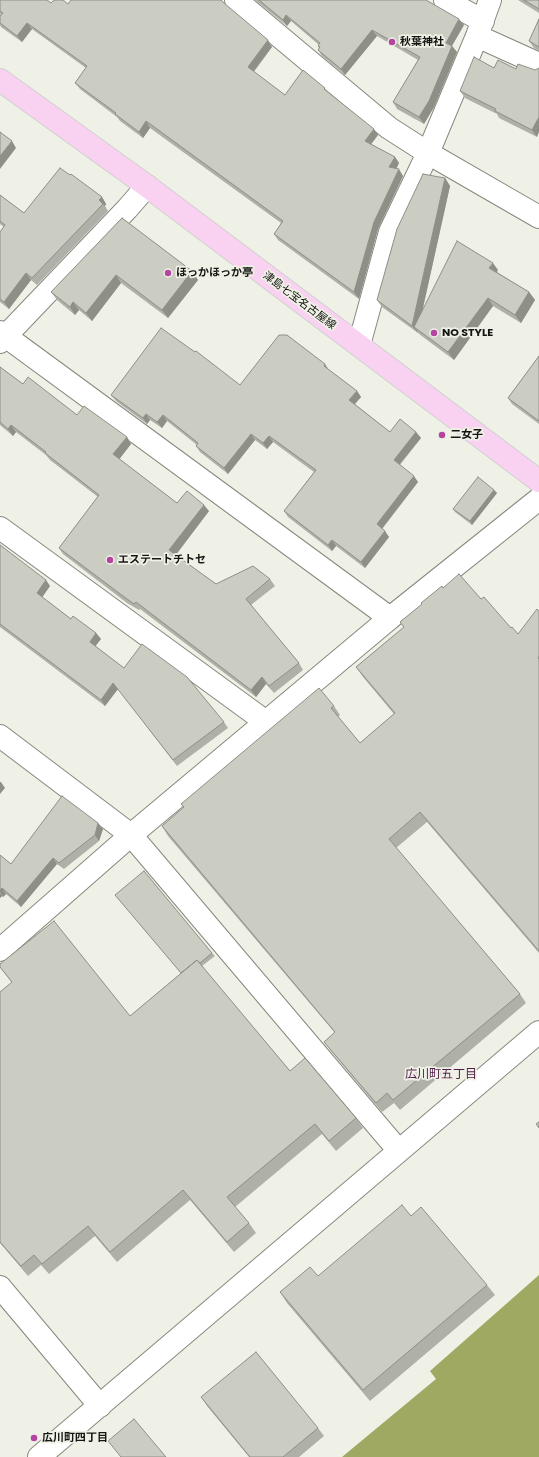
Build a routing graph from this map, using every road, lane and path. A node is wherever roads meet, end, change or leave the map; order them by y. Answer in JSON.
{"nodes":[{"id":1,"x":445,"y":0,"type":"edge"},
{"id":2,"x":490,"y":0,"type":"edge"},
{"id":3,"x":249,"y":4,"type":"edge"},
{"id":4,"x":480,"y":28,"type":"junction"},
{"id":5,"x":539,"y":64,"type":"edge"},
{"id":6,"x":0,"y":80,"type":"edge"},
{"id":7,"x":428,"y":153,"type":"junction"},
{"id":8,"x":147,"y":186,"type":"junction"},
{"id":9,"x":539,"y":217,"type":"edge"},
{"id":10,"x":2,"y":337,"type":"edge"},
{"id":11,"x":359,"y":345,"type":"junction"},
{"id":12,"x":539,"y":481,"type":"edge"},
{"id":13,"x":539,"y":499,"type":"edge"},
{"id":14,"x":0,"y":528,"type":"edge"},
{"id":15,"x":390,"y":618,"type":"junction"},
{"id":16,"x":266,"y":722,"type":"junction"},
{"id":17,"x":0,"y":736,"type":"edge"},
{"id":18,"x":131,"y":835,"type":"junction"},
{"id":19,"x":0,"y":950,"type":"edge"},
{"id":20,"x":539,"y":1032,"type":"edge"},
{"id":21,"x":399,"y":1151,"type":"junction"},
{"id":22,"x":0,"y":1287,"type":"edge"},
{"id":23,"x":100,"y":1406,"type":"junction"},
{"id":24,"x":39,"y":1457,"type":"edge"}],
"edges":[{"from":1,"to":4,"type":"street"},
{"from":2,"to":4,"type":"street"},
{"from":3,"to":7,"type":"street"},
{"from":4,"to":5,"type":"street"},
{"from":4,"to":7,"type":"street"},
{"from":6,"to":8,"type":"main road","name":"津島七宝名古屋線"},
{"from":7,"to":9,"type":"street"},
{"from":7,"to":11,"type":"street"},
{"from":8,"to":10,"type":"street"},
{"from":8,"to":11,"type":"main road","name":"津島七宝名古屋線"},
{"from":10,"to":15,"type":"street"},
{"from":11,"to":12,"type":"main road","name":"津島七宝名古屋線"},
{"from":13,"to":15,"type":"street"},
{"from":14,"to":16,"type":"street"},
{"from":15,"to":16,"type":"street"},
{"from":16,"to":18,"type":"street"},
{"from":17,"to":18,"type":"street"},
{"from":18,"to":19,"type":"street"},
{"from":18,"to":21,"type":"street"},
{"from":20,"to":21,"type":"street"},
{"from":21,"to":23,"type":"street"},
{"from":22,"to":23,"type":"street"},
{"from":23,"to":24,"type":"street"}]}
